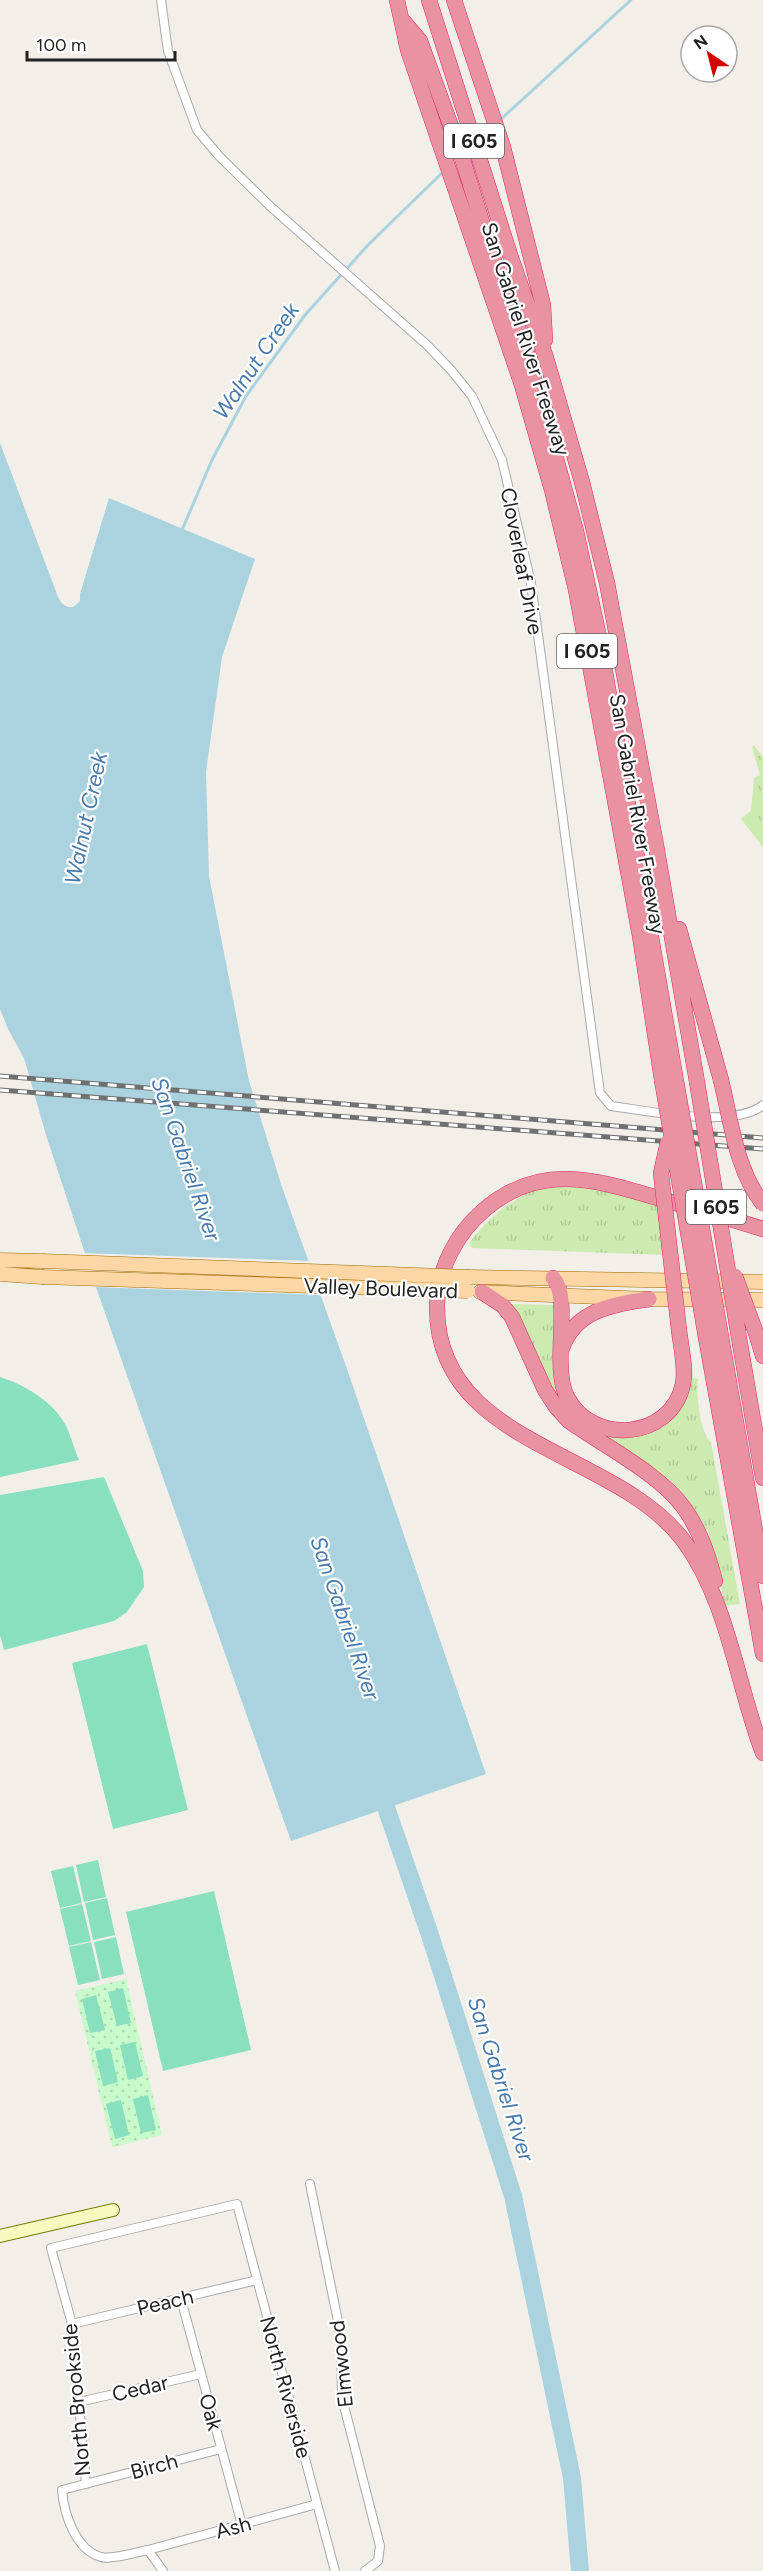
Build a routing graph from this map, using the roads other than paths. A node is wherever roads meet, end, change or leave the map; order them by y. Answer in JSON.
{"nodes":[{"id":1,"x":161,"y":0,"type":"edge"},
{"id":2,"x":397,"y":0,"type":"edge"},
{"id":3,"x":429,"y":0,"type":"edge"},
{"id":4,"x":456,"y":5,"type":"edge"},
{"id":5,"x":511,"y":258,"type":"junction"},
{"id":6,"x":546,"y":358,"type":"junction"},
{"id":7,"x":656,"y":845,"type":"junction"},
{"id":8,"x":680,"y":1081,"type":"junction"},
{"id":9,"x":763,"y":1105,"type":"edge"},
{"id":10,"x":670,"y":1133,"type":"junction"},
{"id":11,"x":763,"y":1204,"type":"edge"},
{"id":12,"x":763,"y":1229,"type":"edge"},
{"id":13,"x":721,"y":1240,"type":"junction"},
{"id":14,"x":0,"y":1260,"type":"edge"},
{"id":15,"x":0,"y":1274,"type":"edge"},
{"id":16,"x":553,"y":1278,"type":"junction"},
{"id":17,"x":763,"y":1282,"type":"edge"},
{"id":18,"x":475,"y":1292,"type":"junction"},
{"id":19,"x":561,"y":1295,"type":"junction"},
{"id":20,"x":649,"y":1299,"type":"junction"},
{"id":21,"x":763,"y":1300,"type":"edge"},
{"id":22,"x":728,"y":1332,"type":"junction"},
{"id":23,"x":560,"y":1354,"type":"junction"},
{"id":24,"x":763,"y":1356,"type":"edge"},
{"id":25,"x":763,"y":1478,"type":"edge"},
{"id":26,"x":763,"y":1534,"type":"edge"},
{"id":27,"x":763,"y":1576,"type":"edge"},
{"id":28,"x":729,"y":1639,"type":"junction"},
{"id":29,"x":763,"y":1654,"type":"edge"},
{"id":30,"x":763,"y":1754,"type":"edge"},
{"id":31,"x":310,"y":2184,"type":"dead end"},
{"id":32,"x":237,"y":2204,"type":"joint"},
{"id":33,"x":112,"y":2210,"type":"dead end"},
{"id":34,"x":0,"y":2236,"type":"edge"},
{"id":35,"x":257,"y":2280,"type":"junction"},
{"id":36,"x":181,"y":2298,"type":"junction"},
{"id":37,"x":72,"y":2324,"type":"junction"},
{"id":38,"x":201,"y":2374,"type":"junction"},
{"id":39,"x":79,"y":2402,"type":"junction"},
{"id":40,"x":221,"y":2449,"type":"junction"},
{"id":41,"x":86,"y":2484,"type":"junction"},
{"id":42,"x":317,"y":2504,"type":"junction"},
{"id":43,"x":242,"y":2525,"type":"junction"},
{"id":44,"x":148,"y":2550,"type":"junction"},
{"id":45,"x":164,"y":2571,"type":"edge"},
{"id":46,"x":334,"y":2571,"type":"edge"},
{"id":47,"x":365,"y":2571,"type":"edge"}],
"edges":[{"from":1,"to":9,"type":"street","name":"Cloverleaf Drive"},
{"from":2,"to":8,"type":"highway","name":"San Gabriel River Freeway","number":"I 605"},
{"from":3,"to":5,"type":"highway","name":"San Gabriel River Freeway","number":"I 605"},
{"from":4,"to":6,"type":"highway"},
{"from":5,"to":6,"type":"highway","name":"San Gabriel River Freeway","number":"I 605"},
{"from":5,"to":8,"type":"highway"},
{"from":6,"to":7,"type":"highway","name":"San Gabriel River Freeway","number":"I 605"},
{"from":7,"to":8,"type":"highway","name":"San Gabriel River Freeway","number":"I 605"},
{"from":7,"to":11,"type":"highway","bridge":true},
{"from":8,"to":10,"type":"highway","name":"San Gabriel River Freeway","number":"I 605","bridge":true},
{"from":8,"to":13,"type":"highway","name":"San Gabriel River Freeway","number":"I 605","bridge":true},
{"from":8,"to":22,"type":"highway","bridge":true},
{"from":10,"to":23,"type":"highway","bridge":true},
{"from":10,"to":29,"type":"highway","name":"San Gabriel River Freeway","number":"I 605","bridge":true},
{"from":12,"to":28,"type":"highway"},
{"from":13,"to":22,"type":"highway","name":"San Gabriel River Freeway","number":"I 605","bridge":true},
{"from":13,"to":24,"type":"highway","bridge":true},
{"from":14,"to":16,"type":"main road","name":"Valley Boulevard","bridge":true},
{"from":15,"to":18,"type":"main road","name":"Valley Boulevard","bridge":true},
{"from":16,"to":17,"type":"main road","name":"Valley Boulevard"},
{"from":16,"to":19,"type":"highway"},
{"from":18,"to":19,"type":"main road","name":"Valley Boulevard"},
{"from":18,"to":28,"type":"highway"},
{"from":19,"to":20,"type":"main road","name":"Valley Boulevard"},
{"from":19,"to":23,"type":"highway"},
{"from":20,"to":21,"type":"main road","name":"Valley Boulevard"},
{"from":20,"to":23,"type":"highway"},
{"from":22,"to":25,"type":"highway","name":"San Gabriel River Freeway","number":"I 605"},
{"from":22,"to":26,"type":"highway"},
{"from":22,"to":27,"type":"highway"},
{"from":28,"to":30,"type":"highway"},
{"from":31,"to":47,"type":"street","name":"Elmwood"},
{"from":32,"to":35,"type":"street","name":"North Riverside"},
{"from":32,"to":37,"type":"street","name":"North Brookside"},
{"from":33,"to":34,"type":"street"},
{"from":35,"to":36,"type":"street","name":"Peach"},
{"from":35,"to":42,"type":"street","name":"North Riverside"},
{"from":36,"to":37,"type":"street","name":"Peach"},
{"from":36,"to":38,"type":"street","name":"Oak"},
{"from":37,"to":39,"type":"street","name":"North Brookside"},
{"from":38,"to":39,"type":"street","name":"Cedar"},
{"from":38,"to":40,"type":"street","name":"Oak"},
{"from":39,"to":41,"type":"street","name":"North Brookside"},
{"from":40,"to":41,"type":"street","name":"Birch"},
{"from":40,"to":43,"type":"street","name":"Oak"},
{"from":41,"to":44,"type":"street","name":"North Brookside"},
{"from":42,"to":43,"type":"street","name":"Ash"},
{"from":42,"to":46,"type":"street","name":"North Riverside"},
{"from":43,"to":44,"type":"street","name":"Ash"},
{"from":44,"to":45,"type":"street"}]}
